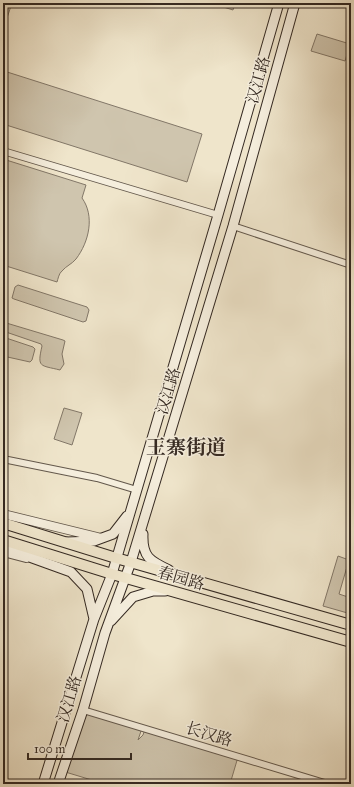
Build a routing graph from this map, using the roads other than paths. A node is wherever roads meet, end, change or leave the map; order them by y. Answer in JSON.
{"nodes":[{"id":1,"x":279,"y":3,"type":"edge"},
{"id":2,"x":297,"y":3,"type":"edge"},
{"id":3,"x":3,"y":150,"type":"edge"},
{"id":4,"x":218,"y":215,"type":"junction"},
{"id":5,"x":233,"y":226,"type":"junction"},
{"id":6,"x":351,"y":265,"type":"edge"},
{"id":7,"x":3,"y":459,"type":"edge"},
{"id":8,"x":137,"y":490,"type":"junction"},
{"id":9,"x":3,"y":514,"type":"edge"},
{"id":10,"x":129,"y":514,"type":"junction"},
{"id":11,"x":145,"y":517,"type":"junction"},
{"id":12,"x":3,"y":523,"type":"edge"},
{"id":13,"x":102,"y":538,"type":"junction"},
{"id":14,"x":3,"y":540,"type":"edge"},
{"id":15,"x":65,"y":542,"type":"junction"},
{"id":16,"x":3,"y":543,"type":"edge"},
{"id":17,"x":3,"y":552,"type":"edge"},
{"id":18,"x":116,"y":558,"type":"junction"},
{"id":19,"x":44,"y":562,"type":"junction"},
{"id":20,"x":131,"y":562,"type":"junction"},
{"id":21,"x":112,"y":574,"type":"junction"},
{"id":22,"x":182,"y":577,"type":"junction"},
{"id":23,"x":126,"y":578,"type":"junction"},
{"id":24,"x":174,"y":591,"type":"junction"},
{"id":25,"x":94,"y":619,"type":"junction"},
{"id":26,"x":108,"y":625,"type":"junction"},
{"id":27,"x":351,"y":625,"type":"edge"},
{"id":28,"x":351,"y":642,"type":"edge"},
{"id":29,"x":82,"y":710,"type":"junction"},
{"id":30,"x":43,"y":784,"type":"edge"},
{"id":31,"x":58,"y":784,"type":"edge"},
{"id":32,"x":328,"y":784,"type":"edge"}],
"edges":[{"from":1,"to":4,"type":"main road","name":"汉江路"},
{"from":2,"to":5,"type":"main road","name":"汉江路"},
{"from":3,"to":4,"type":"street"},
{"from":4,"to":8,"type":"main road","name":"汉江路"},
{"from":5,"to":6,"type":"street"},
{"from":5,"to":11,"type":"main road","name":"汉江路"},
{"from":7,"to":8,"type":"street"},
{"from":8,"to":10,"type":"main road","name":"汉江路"},
{"from":9,"to":13,"type":"street"},
{"from":10,"to":13,"type":"main road"},
{"from":10,"to":18,"type":"main road","name":"汉江路"},
{"from":11,"to":20,"type":"main road","name":"汉江路"},
{"from":11,"to":22,"type":"main road"},
{"from":12,"to":15,"type":"main road","name":"春园路"},
{"from":13,"to":15,"type":"main road"},
{"from":14,"to":21,"type":"main road","name":"春园路"},
{"from":15,"to":18,"type":"main road","name":"春园路"},
{"from":16,"to":19,"type":"main road"},
{"from":17,"to":19,"type":"street"},
{"from":18,"to":20,"type":"main road","name":"春园路"},
{"from":18,"to":21,"type":"main road","name":"汉江路"},
{"from":19,"to":25,"type":"main road"},
{"from":20,"to":22,"type":"main road","name":"春园路"},
{"from":20,"to":23,"type":"main road","name":"汉江路"},
{"from":21,"to":23,"type":"main road","name":"春园路"},
{"from":21,"to":25,"type":"main road","name":"汉江路"},
{"from":22,"to":27,"type":"main road","name":"春园路"},
{"from":23,"to":24,"type":"main road","name":"春园路"},
{"from":23,"to":26,"type":"main road","name":"汉江路"},
{"from":24,"to":26,"type":"main road"},
{"from":24,"to":28,"type":"main road","name":"春园路"},
{"from":25,"to":30,"type":"main road","name":"汉江路"},
{"from":26,"to":29,"type":"main road","name":"汉江路"},
{"from":29,"to":31,"type":"main road","name":"汉江路"},
{"from":29,"to":32,"type":"street","name":"长汉路"}]}
